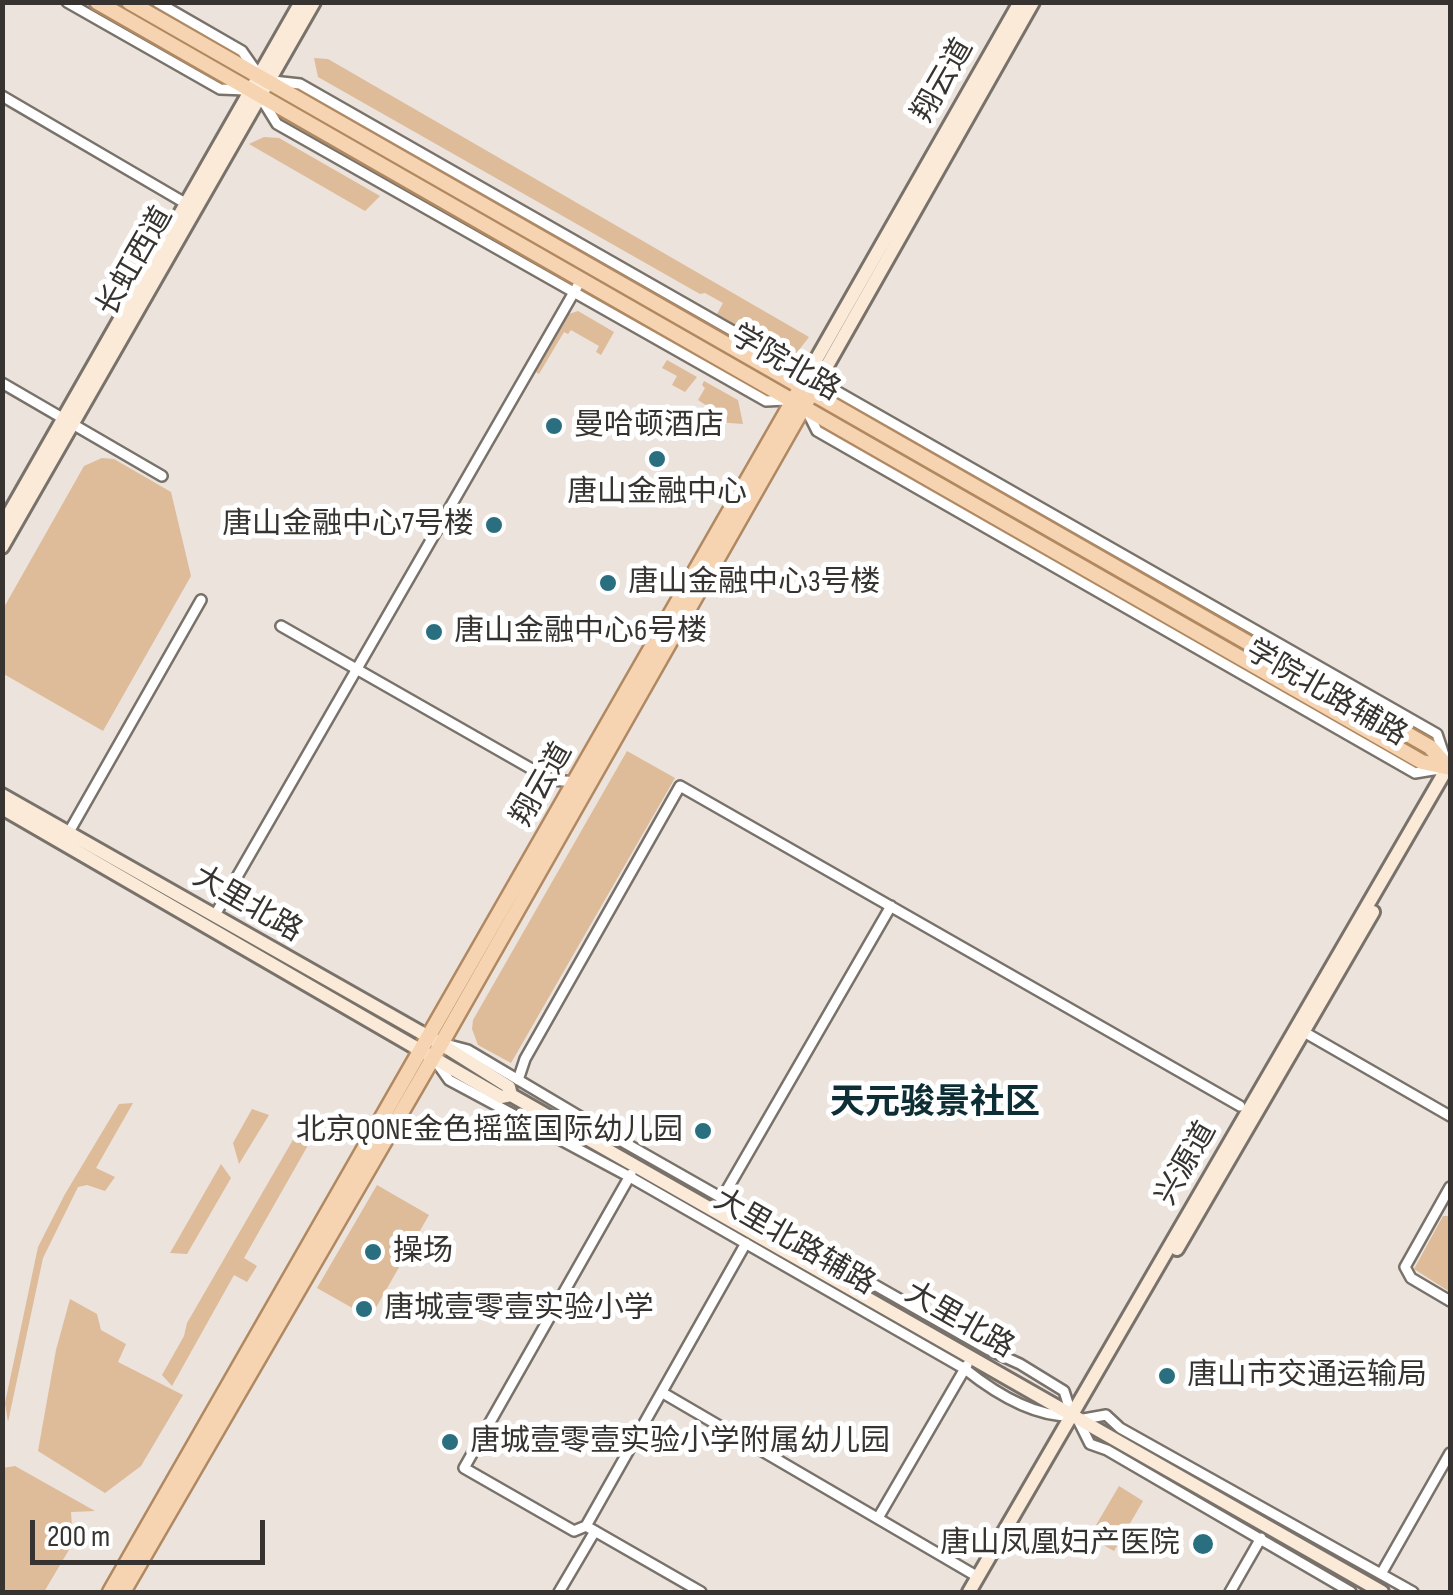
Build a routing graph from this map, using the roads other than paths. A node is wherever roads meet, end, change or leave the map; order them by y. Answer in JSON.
{"nodes":[{"id":1,"x":67,"y":2,"type":"edge"},
{"id":2,"x":98,"y":2,"type":"edge"},
{"id":3,"x":129,"y":2,"type":"edge"},
{"id":4,"x":301,"y":2,"type":"edge"},
{"id":5,"x":314,"y":2,"type":"edge"},
{"id":6,"x":1020,"y":2,"type":"edge"},
{"id":7,"x":1033,"y":2,"type":"edge"},
{"id":8,"x":157,"y":6,"type":"edge"},
{"id":9,"x":264,"y":78,"type":"junction"},
{"id":10,"x":255,"y":93,"type":"junction"},
{"id":11,"x":2,"y":96,"type":"edge"},
{"id":12,"x":396,"y":174,"type":"junction"},
{"id":13,"x":382,"y":185,"type":"junction"},
{"id":14,"x":185,"y":203,"type":"junction"},
{"id":15,"x":537,"y":237,"type":"junction"},
{"id":16,"x":522,"y":264,"type":"junction"},
{"id":17,"x":577,"y":286,"type":"junction"},
{"id":18,"x":2,"y":386,"type":"edge"},
{"id":19,"x":802,"y":397,"type":"junction"},
{"id":20,"x":66,"y":422,"type":"junction"},
{"id":21,"x":162,"y":476,"type":"dead end"},
{"id":22,"x":2,"y":526,"type":"edge"},
{"id":23,"x":2,"y":547,"type":"edge"},
{"id":24,"x":202,"y":600,"type":"dead end"},
{"id":25,"x":1186,"y":616,"type":"junction"},
{"id":26,"x":281,"y":626,"type":"dead end"},
{"id":27,"x":356,"y":669,"type":"junction"},
{"id":28,"x":1323,"y":696,"type":"junction"},
{"id":29,"x":1450,"y":769,"type":"edge"},
{"id":30,"x":577,"y":782,"type":"junction"},
{"id":31,"x":2,"y":794,"type":"edge"},
{"id":32,"x":2,"y":808,"type":"edge"},
{"id":33,"x":69,"y":832,"type":"junction"},
{"id":34,"x":891,"y":906,"type":"junction"},
{"id":35,"x":215,"y":915,"type":"junction"},
{"id":36,"x":1299,"y":1030,"type":"junction"},
{"id":37,"x":431,"y":1046,"type":"junction"},
{"id":38,"x":518,"y":1080,"type":"junction"},
{"id":39,"x":1240,"y":1106,"type":"dead end"},
{"id":40,"x":1450,"y":1116,"type":"edge"},
{"id":41,"x":633,"y":1171,"type":"junction"},
{"id":42,"x":1450,"y":1187,"type":"edge"},
{"id":43,"x":718,"y":1204,"type":"junction"},
{"id":44,"x":1440,"y":1204,"type":"junction"},
{"id":45,"x":1450,"y":1210,"type":"edge"},
{"id":46,"x":749,"y":1239,"type":"junction"},
{"id":47,"x":1450,"y":1301,"type":"edge"},
{"id":48,"x":968,"y":1363,"type":"junction"},
{"id":49,"x":663,"y":1393,"type":"junction"},
{"id":50,"x":1075,"y":1418,"type":"junction"},
{"id":51,"x":1450,"y":1453,"type":"edge"},
{"id":52,"x":878,"y":1518,"type":"junction"},
{"id":53,"x":591,"y":1528,"type":"junction"},
{"id":54,"x":1264,"y":1534,"type":"junction"},
{"id":55,"x":1381,"y":1574,"type":"junction"},
{"id":56,"x":978,"y":1577,"type":"junction"},
{"id":57,"x":110,"y":1592,"type":"edge"},
{"id":58,"x":123,"y":1592,"type":"edge"},
{"id":59,"x":560,"y":1592,"type":"edge"},
{"id":60,"x":701,"y":1592,"type":"edge"},
{"id":61,"x":969,"y":1592,"type":"edge"},
{"id":62,"x":977,"y":1592,"type":"edge"},
{"id":63,"x":1230,"y":1592,"type":"edge"},
{"id":64,"x":1351,"y":1592,"type":"edge"},
{"id":65,"x":1382,"y":1592,"type":"edge"},
{"id":66,"x":1413,"y":1592,"type":"edge"}],
"edges":[{"from":1,"to":10,"type":"street"},
{"from":2,"to":10,"type":"main road","name":"学院北路"},
{"from":3,"to":8,"type":"main road","name":"学院北路"},
{"from":4,"to":9,"type":"main road","name":"长虹西道"},
{"from":5,"to":9,"type":"main road","name":"长虹西道"},
{"from":6,"to":19,"type":"main road","name":"翔云道"},
{"from":7,"to":19,"type":"main road","name":"翔云道"},
{"from":8,"to":9,"type":"main road","name":"学院北路"},
{"from":9,"to":10,"type":"main road","name":"长虹西道"},
{"from":9,"to":15,"type":"main road","name":"学院北路"},
{"from":10,"to":12,"type":"main road","name":"学院北路"},
{"from":10,"to":13,"type":"street"},
{"from":10,"to":14,"type":"main road","name":"长虹西道"},
{"from":10,"to":20,"type":"main road","name":"长虹西道"},
{"from":11,"to":14,"type":"street"},
{"from":12,"to":13,"type":"street"},
{"from":12,"to":15,"type":"main road","name":"学院北路"},
{"from":13,"to":16,"type":"street"},
{"from":14,"to":20,"type":"main road","name":"长虹西道"},
{"from":15,"to":16,"type":"street"},
{"from":15,"to":17,"type":"main road","name":"学院北路"},
{"from":15,"to":19,"type":"main road","name":"学院北路"},
{"from":16,"to":17,"type":"street"},
{"from":17,"to":19,"type":"main road","name":"学院北路"},
{"from":17,"to":27,"type":"street"},
{"from":18,"to":20,"type":"street"},
{"from":19,"to":25,"type":"main road","name":"学院北路"},
{"from":19,"to":25,"type":"main road","name":"学院北路"},
{"from":19,"to":30,"type":"main road","name":"翔云道"},
{"from":19,"to":37,"type":"main road","name":"翔云道"},
{"from":20,"to":21,"type":"street"},
{"from":20,"to":22,"type":"main road","name":"长虹西道"},
{"from":20,"to":23,"type":"main road","name":"长虹西道"},
{"from":24,"to":33,"type":"street"},
{"from":25,"to":28,"type":"main road","name":"学院北路"},
{"from":25,"to":28,"type":"street","name":"学院北路辅路"},
{"from":26,"to":27,"type":"street"},
{"from":27,"to":30,"type":"street"},
{"from":27,"to":35,"type":"street"},
{"from":28,"to":29,"type":"main road","name":"学院北路"},
{"from":28,"to":29,"type":"street","name":"学院北路辅路"},
{"from":29,"to":36,"type":"main road","name":"兴源道"},
{"from":30,"to":37,"type":"main road","name":"翔云道"},
{"from":31,"to":33,"type":"main road","name":"大里北路"},
{"from":32,"to":37,"type":"main road","name":"大里北路"},
{"from":33,"to":35,"type":"main road","name":"大里北路"},
{"from":34,"to":38,"type":"street"},
{"from":34,"to":39,"type":"street"},
{"from":34,"to":43,"type":"street"},
{"from":35,"to":37,"type":"main road","name":"大里北路"},
{"from":36,"to":40,"type":"street"},
{"from":36,"to":50,"type":"main road","name":"兴源道"},
{"from":37,"to":38,"type":"street","name":"大里北路辅路"},
{"from":37,"to":41,"type":"main road","name":"大里北路"},
{"from":37,"to":41,"type":"street","name":"大里北路辅路"},
{"from":37,"to":57,"type":"main road","name":"翔云道"},
{"from":37,"to":58,"type":"main road","name":"翔云道"},
{"from":38,"to":43,"type":"street","name":"大里北路辅路"},
{"from":41,"to":43,"type":"main road","name":"大里北路"},
{"from":41,"to":46,"type":"street","name":"大里北路辅路"},
{"from":41,"to":53,"type":"street"},
{"from":42,"to":44,"type":"street"},
{"from":43,"to":46,"type":"main road","name":"大里北路"},
{"from":43,"to":50,"type":"street","name":"大里北路辅路"},
{"from":44,"to":45,"type":"street"},
{"from":44,"to":47,"type":"street"},
{"from":46,"to":48,"type":"main road","name":"大里北路"},
{"from":46,"to":49,"type":"street"},
{"from":48,"to":50,"type":"main road","name":"大里北路"},
{"from":48,"to":52,"type":"street"},
{"from":49,"to":52,"type":"street"},
{"from":49,"to":53,"type":"street"},
{"from":50,"to":54,"type":"main road","name":"大里北路"},
{"from":50,"to":55,"type":"street"},
{"from":50,"to":56,"type":"main road","name":"兴源道"},
{"from":50,"to":62,"type":"main road","name":"兴源道"},
{"from":51,"to":55,"type":"street"},
{"from":52,"to":56,"type":"street"},
{"from":53,"to":59,"type":"street"},
{"from":53,"to":60,"type":"street"},
{"from":54,"to":63,"type":"street"},
{"from":54,"to":64,"type":"street"},
{"from":54,"to":65,"type":"main road","name":"大里北路"},
{"from":55,"to":66,"type":"street"},
{"from":56,"to":61,"type":"main road","name":"兴源道"}]}
